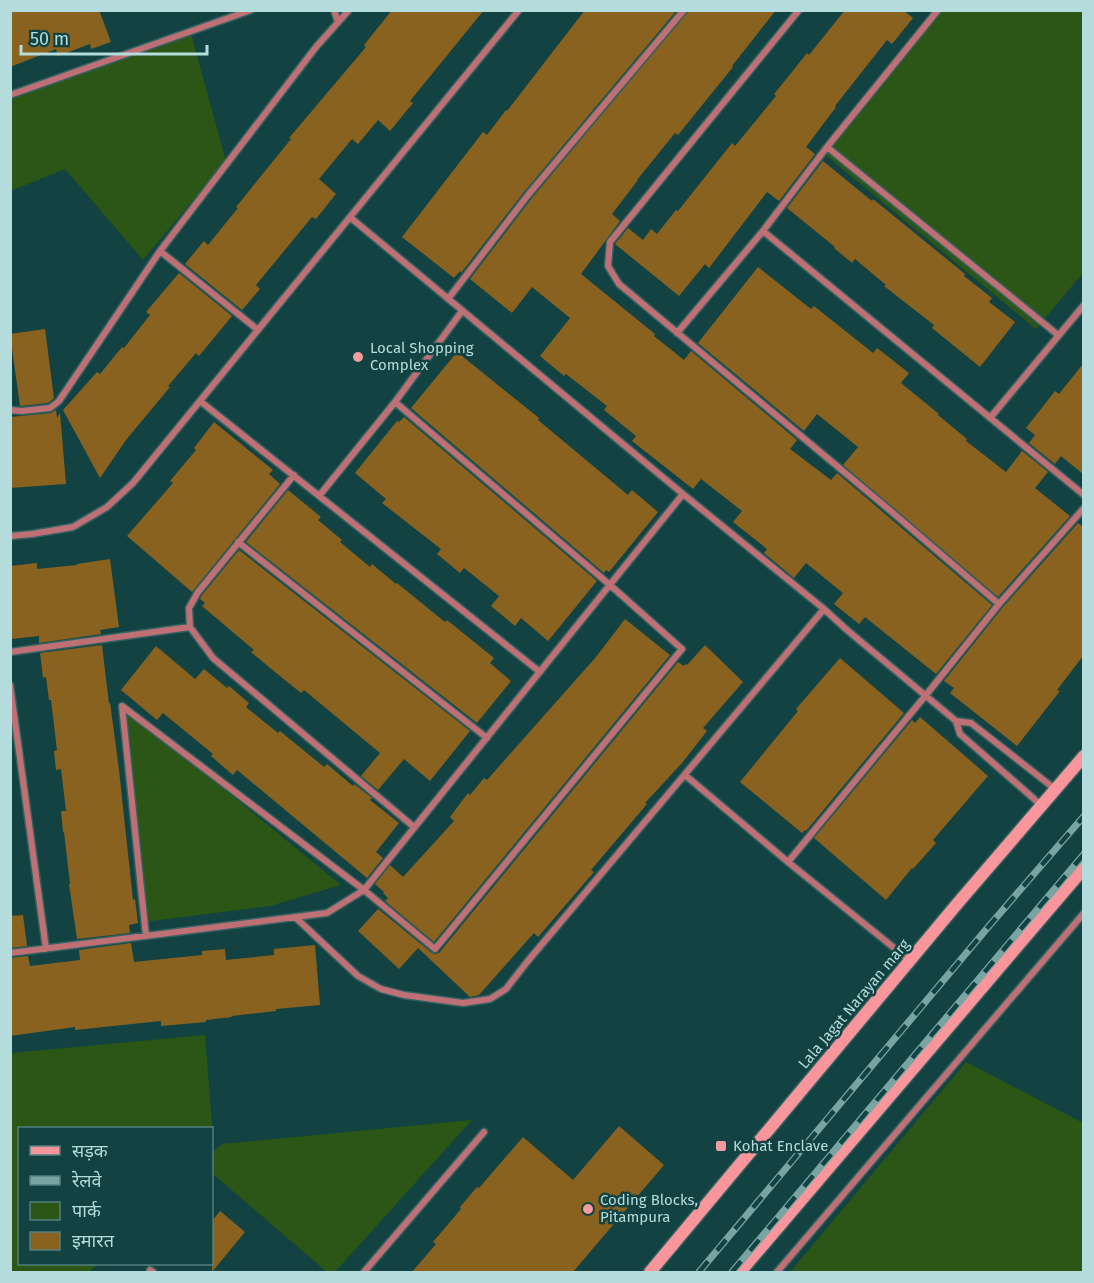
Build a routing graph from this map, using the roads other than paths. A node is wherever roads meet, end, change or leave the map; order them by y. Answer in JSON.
{"nodes":[{"id":1,"x":251,"y":10,"type":"edge"},
{"id":2,"x":334,"y":10,"type":"edge"},
{"id":3,"x":349,"y":10,"type":"edge"},
{"id":4,"x":519,"y":10,"type":"edge"},
{"id":5,"x":684,"y":10,"type":"edge"},
{"id":6,"x":799,"y":10,"type":"edge"},
{"id":7,"x":938,"y":10,"type":"edge"},
{"id":8,"x":338,"y":22,"type":"junction"},
{"id":9,"x":10,"y":95,"type":"edge"},
{"id":10,"x":827,"y":147,"type":"junction"},
{"id":11,"x":351,"y":218,"type":"junction"},
{"id":12,"x":763,"y":231,"type":"junction"},
{"id":13,"x":160,"y":251,"type":"junction"},
{"id":14,"x":448,"y":299,"type":"junction"},
{"id":15,"x":1083,"y":305,"type":"edge"},
{"id":16,"x":462,"y":311,"type":"junction"},
{"id":17,"x":258,"y":330,"type":"junction"},
{"id":18,"x":677,"y":333,"type":"junction"},
{"id":19,"x":1058,"y":335,"type":"junction"},
{"id":20,"x":200,"y":400,"type":"junction"},
{"id":21,"x":395,"y":402,"type":"junction"},
{"id":22,"x":10,"y":410,"type":"edge"},
{"id":23,"x":990,"y":418,"type":"junction"},
{"id":24,"x":294,"y":475,"type":"junction"},
{"id":25,"x":683,"y":494,"type":"junction"},
{"id":26,"x":1083,"y":495,"type":"edge"},
{"id":27,"x":319,"y":496,"type":"junction"},
{"id":28,"x":1083,"y":508,"type":"edge"},
{"id":29,"x":10,"y":536,"type":"edge"},
{"id":30,"x":238,"y":542,"type":"junction"},
{"id":31,"x":610,"y":585,"type":"junction"},
{"id":32,"x":999,"y":604,"type":"junction"},
{"id":33,"x":824,"y":609,"type":"junction"},
{"id":34,"x":190,"y":627,"type":"junction"},
{"id":35,"x":10,"y":652,"type":"edge"},
{"id":36,"x":540,"y":672,"type":"junction"},
{"id":37,"x":10,"y":685,"type":"edge"},
{"id":38,"x":926,"y":696,"type":"junction"},
{"id":39,"x":956,"y":721,"type":"junction"},
{"id":40,"x":487,"y":738,"type":"junction"},
{"id":41,"x":1083,"y":756,"type":"edge"},
{"id":42,"x":685,"y":775,"type":"junction"},
{"id":43,"x":1055,"y":789,"type":"junction"},
{"id":44,"x":1041,"y":805,"type":"junction"},
{"id":45,"x":414,"y":827,"type":"junction"},
{"id":46,"x":788,"y":862,"type":"junction"},
{"id":47,"x":1083,"y":868,"type":"edge"},
{"id":48,"x":364,"y":890,"type":"junction"},
{"id":49,"x":1083,"y":913,"type":"edge"},
{"id":50,"x":295,"y":917,"type":"junction"},
{"id":51,"x":146,"y":936,"type":"junction"},
{"id":52,"x":46,"y":949,"type":"junction"},
{"id":53,"x":10,"y":953,"type":"edge"},
{"id":54,"x":910,"y":961,"type":"junction"},
{"id":55,"x":484,"y":1132,"type":"dead end"},
{"id":56,"x":364,"y":1272,"type":"edge"},
{"id":57,"x":650,"y":1272,"type":"edge"},
{"id":58,"x":740,"y":1272,"type":"edge"},
{"id":59,"x":777,"y":1272,"type":"edge"}],
"edges":[{"from":1,"to":9,"type":"street"},
{"from":2,"to":8,"type":"street"},
{"from":3,"to":8,"type":"street"},
{"from":4,"to":11,"type":"street"},
{"from":5,"to":14,"type":"street"},
{"from":6,"to":18,"type":"street"},
{"from":7,"to":10,"type":"street"},
{"from":8,"to":13,"type":"street"},
{"from":10,"to":12,"type":"street"},
{"from":10,"to":19,"type":"street"},
{"from":11,"to":14,"type":"street"},
{"from":11,"to":17,"type":"street"},
{"from":12,"to":18,"type":"street"},
{"from":12,"to":23,"type":"street"},
{"from":13,"to":17,"type":"street"},
{"from":13,"to":22,"type":"street"},
{"from":14,"to":16,"type":"street"},
{"from":15,"to":19,"type":"street"},
{"from":16,"to":21,"type":"street"},
{"from":16,"to":25,"type":"street"},
{"from":17,"to":20,"type":"street"},
{"from":18,"to":32,"type":"street"},
{"from":19,"to":23,"type":"street"},
{"from":20,"to":24,"type":"street"},
{"from":20,"to":29,"type":"street"},
{"from":21,"to":27,"type":"street"},
{"from":21,"to":31,"type":"street"},
{"from":23,"to":26,"type":"street"},
{"from":24,"to":27,"type":"street"},
{"from":24,"to":30,"type":"street"},
{"from":25,"to":31,"type":"street"},
{"from":25,"to":33,"type":"street"},
{"from":27,"to":36,"type":"street"},
{"from":28,"to":32,"type":"street"},
{"from":30,"to":34,"type":"street"},
{"from":30,"to":40,"type":"street"},
{"from":31,"to":36,"type":"street"},
{"from":31,"to":48,"type":"street"},
{"from":32,"to":38,"type":"street"},
{"from":33,"to":38,"type":"street"},
{"from":33,"to":42,"type":"street"},
{"from":34,"to":35,"type":"street"},
{"from":34,"to":45,"type":"street"},
{"from":36,"to":40,"type":"street"},
{"from":37,"to":52,"type":"street"},
{"from":38,"to":39,"type":"street"},
{"from":38,"to":46,"type":"street"},
{"from":39,"to":43,"type":"street"},
{"from":39,"to":44,"type":"street"},
{"from":40,"to":45,"type":"street"},
{"from":41,"to":43,"type":"main road","name":"Lala Jagat Narayan marg"},
{"from":42,"to":46,"type":"street"},
{"from":42,"to":50,"type":"street"},
{"from":43,"to":44,"type":"main road","name":"Lala Jagat Narayan marg"},
{"from":44,"to":54,"type":"main road","name":"Lala Jagat Narayan marg"},
{"from":45,"to":48,"type":"street"},
{"from":46,"to":54,"type":"street"},
{"from":47,"to":58,"type":"main road"},
{"from":48,"to":50,"type":"street"},
{"from":48,"to":51,"type":"street"},
{"from":49,"to":59,"type":"street"},
{"from":50,"to":51,"type":"street"},
{"from":51,"to":52,"type":"street"},
{"from":52,"to":53,"type":"street"},
{"from":54,"to":57,"type":"main road","name":"Lala Jagat Narayan marg"},
{"from":55,"to":56,"type":"street"}]}
